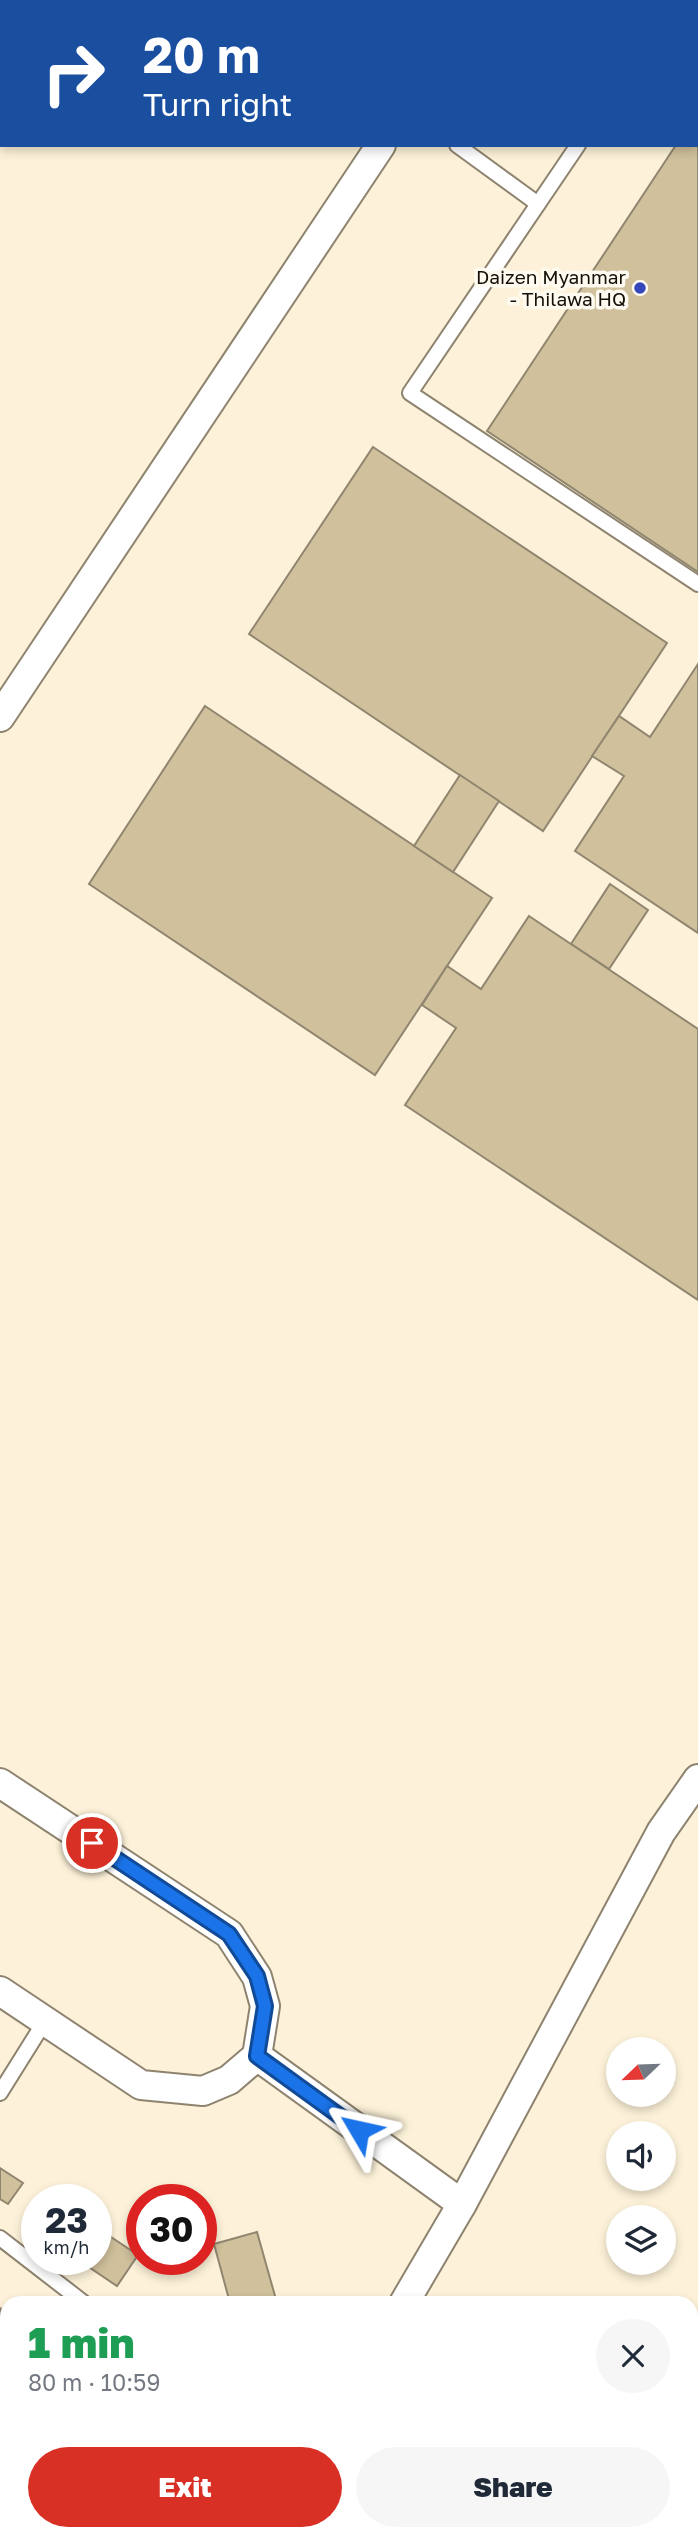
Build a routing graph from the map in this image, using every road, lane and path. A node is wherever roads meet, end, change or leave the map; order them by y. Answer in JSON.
{"nodes":[{"id":1,"x":380,"y":147,"type":"edge"},
{"id":2,"x":460,"y":147,"type":"edge"},
{"id":3,"x":577,"y":147,"type":"edge"},
{"id":4,"x":538,"y":204,"type":"junction"},
{"id":5,"x":698,"y":584,"type":"edge"},
{"id":6,"x":0,"y":717,"type":"edge"},
{"id":7,"x":698,"y":1779,"type":"edge"},
{"id":8,"x":0,"y":1783,"type":"edge"},
{"id":9,"x":0,"y":1991,"type":"edge"},
{"id":10,"x":45,"y":2021,"type":"junction"},
{"id":11,"x":257,"y":2056,"type":"junction"},
{"id":12,"x":0,"y":2093,"type":"edge"},
{"id":13,"x":462,"y":2204,"type":"junction"},
{"id":14,"x":0,"y":2238,"type":"edge"},
{"id":15,"x":75,"y":2296,"type":"edge"},
{"id":16,"x":408,"y":2296,"type":"edge"}],
"edges":[{"from":1,"to":6,"type":"street"},
{"from":2,"to":4,"type":"lane"},
{"from":3,"to":4,"type":"lane"},
{"from":4,"to":5,"type":"lane"},
{"from":7,"to":13,"type":"street"},
{"from":8,"to":11,"type":"street"},
{"from":9,"to":10,"type":"street"},
{"from":10,"to":11,"type":"street"},
{"from":10,"to":12,"type":"lane"},
{"from":11,"to":13,"type":"street"},
{"from":13,"to":16,"type":"street"},
{"from":14,"to":15,"type":"lane"}]}
